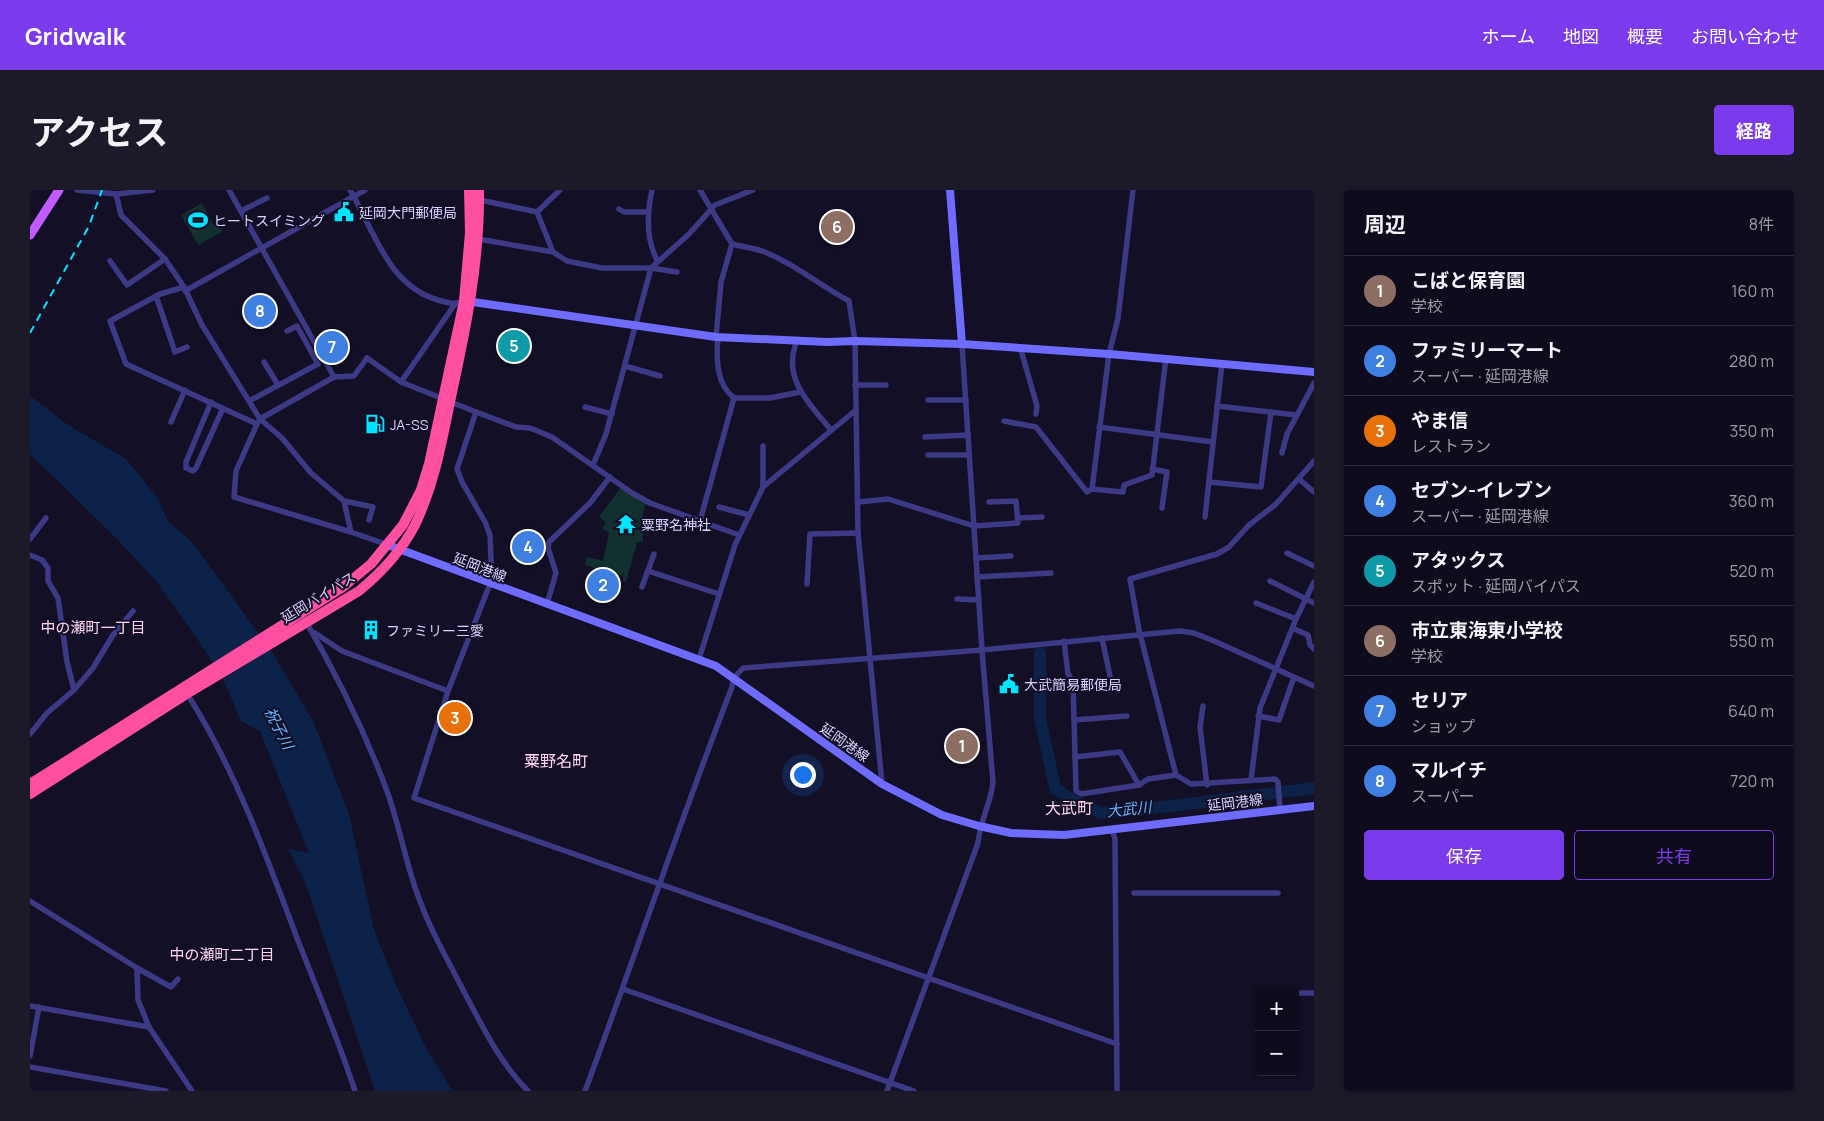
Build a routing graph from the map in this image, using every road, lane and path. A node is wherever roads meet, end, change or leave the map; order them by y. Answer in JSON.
{"nodes":[{"id":1,"x":59,"y":190,"type":"edge"},
{"id":2,"x":77,"y":190,"type":"edge"},
{"id":3,"x":153,"y":190,"type":"edge"},
{"id":4,"x":229,"y":190,"type":"edge"},
{"id":5,"x":350,"y":190,"type":"edge"},
{"id":6,"x":365,"y":190,"type":"edge"},
{"id":7,"x":469,"y":190,"type":"edge"},
{"id":8,"x":560,"y":190,"type":"edge"},
{"id":9,"x":700,"y":190,"type":"edge"},
{"id":10,"x":753,"y":190,"type":"edge"},
{"id":11,"x":950,"y":190,"type":"edge"},
{"id":12,"x":1133,"y":190,"type":"edge"},
{"id":13,"x":651,"y":191,"type":"edge"},
{"id":14,"x":116,"y":194,"type":"junction"},
{"id":15,"x":480,"y":195,"type":"edge"},
{"id":16,"x":354,"y":196,"type":"junction"},
{"id":17,"x":267,"y":198,"type":"dead end"},
{"id":18,"x":620,"y":209,"type":"dead end"},
{"id":19,"x":712,"y":209,"type":"junction"},
{"id":20,"x":241,"y":211,"type":"junction"},
{"id":21,"x":537,"y":212,"type":"junction"},
{"id":22,"x":648,"y":212,"type":"junction"},
{"id":23,"x":30,"y":235,"type":"edge"},
{"id":24,"x":478,"y":239,"type":"junction"},
{"id":25,"x":732,"y":244,"type":"junction"},
{"id":26,"x":262,"y":248,"type":"junction"},
{"id":27,"x":552,"y":252,"type":"junction"},
{"id":28,"x":165,"y":259,"type":"junction"},
{"id":29,"x":657,"y":260,"type":"junction"},
{"id":30,"x":110,"y":261,"type":"dead end"},
{"id":31,"x":651,"y":268,"type":"junction"},
{"id":32,"x":678,"y":272,"type":"dead end"},
{"id":33,"x":184,"y":289,"type":"junction"},
{"id":34,"x":156,"y":296,"type":"junction"},
{"id":35,"x":463,"y":302,"type":"junction"},
{"id":36,"x":636,"y":325,"type":"junction"},
{"id":37,"x":287,"y":331,"type":"dead end"},
{"id":38,"x":717,"y":337,"type":"junction"},
{"id":39,"x":797,"y":341,"type":"junction"},
{"id":40,"x":855,"y":341,"type":"junction"},
{"id":41,"x":962,"y":344,"type":"junction"},
{"id":42,"x":188,"y":347,"type":"dead end"},
{"id":43,"x":1021,"y":350,"type":"junction"},
{"id":44,"x":1109,"y":354,"type":"junction"},
{"id":45,"x":1166,"y":358,"type":"junction"},
{"id":46,"x":264,"y":362,"type":"dead end"},
{"id":47,"x":1222,"y":364,"type":"junction"},
{"id":48,"x":625,"y":366,"type":"junction"},
{"id":49,"x":1314,"y":372,"type":"edge"},
{"id":50,"x":660,"y":376,"type":"dead end"},
{"id":51,"x":334,"y":377,"type":"junction"},
{"id":52,"x":401,"y":382,"type":"junction"},
{"id":53,"x":1314,"y":383,"type":"edge"},
{"id":54,"x":278,"y":385,"type":"junction"},
{"id":55,"x":856,"y":385,"type":"junction"},
{"id":56,"x":886,"y":385,"type":"dead end"},
{"id":57,"x":185,"y":390,"type":"junction"},
{"id":58,"x":800,"y":392,"type":"junction"},
{"id":59,"x":734,"y":398,"type":"junction"},
{"id":60,"x":446,"y":400,"type":"junction"},
{"id":61,"x":928,"y":400,"type":"dead end"},
{"id":62,"x":966,"y":400,"type":"junction"},
{"id":63,"x":248,"y":401,"type":"junction"},
{"id":64,"x":211,"y":402,"type":"junction"},
{"id":65,"x":1217,"y":406,"type":"junction"},
{"id":66,"x":585,"y":407,"type":"dead end"},
{"id":67,"x":223,"y":408,"type":"junction"},
{"id":68,"x":856,"y":410,"type":"junction"},
{"id":69,"x":476,"y":412,"type":"junction"},
{"id":70,"x":1271,"y":412,"type":"junction"},
{"id":71,"x":612,"y":414,"type":"junction"},
{"id":72,"x":1036,"y":414,"type":"dead end"},
{"id":73,"x":1296,"y":415,"type":"junction"},
{"id":74,"x":259,"y":421,"type":"junction"},
{"id":75,"x":1004,"y":421,"type":"dead end"},
{"id":76,"x":171,"y":422,"type":"dead end"},
{"id":77,"x":1100,"y":427,"type":"junction"},
{"id":78,"x":831,"y":430,"type":"junction"},
{"id":79,"x":1155,"y":434,"type":"junction"},
{"id":80,"x":968,"y":435,"type":"junction"},
{"id":81,"x":925,"y":437,"type":"dead end"},
{"id":82,"x":1213,"y":442,"type":"junction"},
{"id":83,"x":763,"y":446,"type":"dead end"},
{"id":84,"x":1282,"y":453,"type":"dead end"},
{"id":85,"x":928,"y":455,"type":"dead end"},
{"id":86,"x":969,"y":455,"type":"junction"},
{"id":87,"x":1314,"y":461,"type":"edge"},
{"id":88,"x":593,"y":465,"type":"junction"},
{"id":89,"x":1152,"y":470,"type":"junction"},
{"id":90,"x":610,"y":476,"type":"junction"},
{"id":91,"x":1299,"y":479,"type":"junction"},
{"id":92,"x":1209,"y":482,"type":"junction"},
{"id":93,"x":763,"y":487,"type":"junction"},
{"id":94,"x":1092,"y":489,"type":"junction"},
{"id":95,"x":1314,"y":492,"type":"edge"},
{"id":96,"x":344,"y":501,"type":"junction"},
{"id":97,"x":858,"y":502,"type":"junction"},
{"id":98,"x":989,"y":502,"type":"dead end"},
{"id":99,"x":719,"y":507,"type":"dead end"},
{"id":100,"x":1162,"y":508,"type":"dead end"},
{"id":101,"x":749,"y":515,"type":"junction"},
{"id":102,"x":1042,"y":517,"type":"dead end"},
{"id":103,"x":1205,"y":517,"type":"dead end"},
{"id":104,"x":46,"y":518,"type":"dead end"},
{"id":105,"x":1018,"y":518,"type":"junction"},
{"id":106,"x":369,"y":520,"type":"dead end"},
{"id":107,"x":700,"y":521,"type":"junction"},
{"id":108,"x":974,"y":526,"type":"junction"},
{"id":109,"x":351,"y":532,"type":"junction"},
{"id":110,"x":858,"y":533,"type":"junction"},
{"id":111,"x":738,"y":535,"type":"junction"},
{"id":112,"x":30,"y":539,"type":"edge"},
{"id":113,"x":388,"y":545,"type":"junction"},
{"id":114,"x":400,"y":550,"type":"junction"},
{"id":115,"x":1288,"y":553,"type":"dead end"},
{"id":116,"x":654,"y":554,"type":"dead end"},
{"id":117,"x":30,"y":555,"type":"edge"},
{"id":118,"x":1011,"y":556,"type":"dead end"},
{"id":119,"x":976,"y":558,"type":"junction"},
{"id":120,"x":1314,"y":566,"type":"edge"},
{"id":121,"x":648,"y":571,"type":"junction"},
{"id":122,"x":1051,"y":572,"type":"dead end"},
{"id":123,"x":977,"y":577,"type":"junction"},
{"id":124,"x":1270,"y":581,"type":"dead end"},
{"id":125,"x":1314,"y":582,"type":"edge"},
{"id":126,"x":491,"y":584,"type":"junction"},
{"id":127,"x":807,"y":585,"type":"dead end"},
{"id":128,"x":642,"y":587,"type":"dead end"},
{"id":129,"x":719,"y":594,"type":"junction"},
{"id":130,"x":1305,"y":598,"type":"junction"},
{"id":131,"x":957,"y":600,"type":"dead end"},
{"id":132,"x":979,"y":600,"type":"junction"},
{"id":133,"x":1256,"y":603,"type":"dead end"},
{"id":134,"x":1314,"y":603,"type":"edge"},
{"id":135,"x":546,"y":604,"type":"junction"},
{"id":136,"x":133,"y":611,"type":"dead end"},
{"id":137,"x":1296,"y":619,"type":"junction"},
{"id":138,"x":302,"y":622,"type":"junction"},
{"id":139,"x":1292,"y":628,"type":"junction"},
{"id":140,"x":1141,"y":635,"type":"junction"},
{"id":141,"x":1102,"y":638,"type":"junction"},
{"id":142,"x":1064,"y":641,"type":"junction"},
{"id":143,"x":1314,"y":648,"type":"edge"},
{"id":144,"x":982,"y":650,"type":"junction"},
{"id":145,"x":700,"y":659,"type":"junction"},
{"id":146,"x":871,"y":659,"type":"junction"},
{"id":147,"x":1276,"y":668,"type":"junction"},
{"id":148,"x":1110,"y":676,"type":"dead end"},
{"id":149,"x":1294,"y":677,"type":"junction"},
{"id":150,"x":733,"y":678,"type":"junction"},
{"id":151,"x":1314,"y":686,"type":"edge"},
{"id":152,"x":74,"y":690,"type":"junction"},
{"id":153,"x":448,"y":691,"type":"junction"},
{"id":154,"x":188,"y":693,"type":"junction"},
{"id":155,"x":1203,"y":706,"type":"dead end"},
{"id":156,"x":1127,"y":716,"type":"dead end"},
{"id":157,"x":1258,"y":716,"type":"junction"},
{"id":158,"x":1074,"y":720,"type":"junction"},
{"id":159,"x":30,"y":734,"type":"edge"},
{"id":160,"x":1075,"y":757,"type":"junction"},
{"id":161,"x":1176,"y":775,"type":"junction"},
{"id":162,"x":1251,"y":780,"type":"junction"},
{"id":163,"x":30,"y":784,"type":"edge"},
{"id":164,"x":882,"y":784,"type":"junction"},
{"id":165,"x":1207,"y":784,"type":"junction"},
{"id":166,"x":1139,"y":785,"type":"junction"},
{"id":167,"x":30,"y":794,"type":"edge"},
{"id":168,"x":1314,"y":806,"type":"edge"},
{"id":169,"x":1280,"y":809,"type":"junction"},
{"id":170,"x":979,"y":826,"type":"junction"},
{"id":171,"x":1112,"y":830,"type":"junction"},
{"id":172,"x":658,"y":884,"type":"junction"},
{"id":173,"x":1134,"y":893,"type":"dead end"},
{"id":174,"x":1278,"y":893,"type":"dead end"},
{"id":175,"x":30,"y":901,"type":"edge"},
{"id":176,"x":137,"y":968,"type":"junction"},
{"id":177,"x":928,"y":978,"type":"junction"},
{"id":178,"x":178,"y":980,"type":"dead end"},
{"id":179,"x":623,"y":989,"type":"junction"},
{"id":180,"x":1299,"y":993,"type":"edge"},
{"id":181,"x":1314,"y":993,"type":"edge"},
{"id":182,"x":30,"y":1006,"type":"edge"},
{"id":183,"x":39,"y":1007,"type":"junction"},
{"id":184,"x":149,"y":1027,"type":"junction"},
{"id":185,"x":1117,"y":1044,"type":"junction"},
{"id":186,"x":30,"y":1056,"type":"edge"},
{"id":187,"x":30,"y":1067,"type":"edge"},
{"id":188,"x":890,"y":1082,"type":"junction"},
{"id":189,"x":166,"y":1091,"type":"edge"},
{"id":190,"x":192,"y":1091,"type":"edge"},
{"id":191,"x":354,"y":1091,"type":"edge"},
{"id":192,"x":528,"y":1091,"type":"edge"},
{"id":193,"x":585,"y":1091,"type":"edge"},
{"id":194,"x":887,"y":1091,"type":"edge"},
{"id":195,"x":914,"y":1091,"type":"edge"},
{"id":196,"x":1117,"y":1091,"type":"edge"}],
"edges":[{"from":1,"to":23,"type":"main road"},
{"from":2,"to":14,"type":"street"},
{"from":3,"to":14,"type":"street"},
{"from":4,"to":20,"type":"street"},
{"from":5,"to":16,"type":"street"},
{"from":6,"to":16,"type":"street"},
{"from":7,"to":35,"type":"highway","name":"延岡バイパス"},
{"from":8,"to":21,"type":"street"},
{"from":9,"to":19,"type":"street"},
{"from":10,"to":19,"type":"street"},
{"from":11,"to":41,"type":"street"},
{"from":12,"to":44,"type":"street"},
{"from":13,"to":22,"type":"street"},
{"from":14,"to":28,"type":"street"},
{"from":15,"to":21,"type":"street"},
{"from":15,"to":24,"type":"highway","name":"延岡バイパス"},
{"from":16,"to":26,"type":"street"},
{"from":16,"to":35,"type":"street"},
{"from":17,"to":20,"type":"street"},
{"from":18,"to":22,"type":"street"},
{"from":19,"to":25,"type":"street"},
{"from":19,"to":29,"type":"street"},
{"from":20,"to":26,"type":"street"},
{"from":21,"to":27,"type":"street"},
{"from":22,"to":29,"type":"street"},
{"from":24,"to":27,"type":"street"},
{"from":24,"to":35,"type":"highway","name":"延岡バイパス"},
{"from":25,"to":38,"type":"street"},
{"from":25,"to":40,"type":"street"},
{"from":26,"to":33,"type":"street"},
{"from":26,"to":51,"type":"street"},
{"from":27,"to":31,"type":"street"},
{"from":28,"to":30,"type":"street"},
{"from":28,"to":33,"type":"street"},
{"from":29,"to":31,"type":"street"},
{"from":31,"to":32,"type":"street"},
{"from":31,"to":36,"type":"street"},
{"from":33,"to":34,"type":"street"},
{"from":33,"to":63,"type":"street"},
{"from":34,"to":42,"type":"street"},
{"from":34,"to":57,"type":"street"},
{"from":35,"to":36,"type":"street"},
{"from":35,"to":52,"type":"street"},
{"from":35,"to":60,"type":"highway","name":"延岡バイパス"},
{"from":36,"to":38,"type":"street"},
{"from":36,"to":48,"type":"street"},
{"from":37,"to":54,"type":"street"},
{"from":38,"to":39,"type":"street"},
{"from":38,"to":59,"type":"street"},
{"from":39,"to":40,"type":"street"},
{"from":39,"to":58,"type":"street"},
{"from":40,"to":41,"type":"street"},
{"from":40,"to":55,"type":"street"},
{"from":41,"to":43,"type":"street"},
{"from":41,"to":62,"type":"street"},
{"from":43,"to":44,"type":"street"},
{"from":43,"to":72,"type":"street"},
{"from":44,"to":45,"type":"street"},
{"from":44,"to":77,"type":"street"},
{"from":45,"to":47,"type":"street"},
{"from":45,"to":79,"type":"street"},
{"from":46,"to":54,"type":"street"},
{"from":47,"to":49,"type":"street"},
{"from":47,"to":65,"type":"street"},
{"from":48,"to":50,"type":"street"},
{"from":48,"to":71,"type":"street"},
{"from":51,"to":52,"type":"street"},
{"from":51,"to":74,"type":"street"},
{"from":52,"to":60,"type":"street"},
{"from":53,"to":73,"type":"street"},
{"from":54,"to":63,"type":"street"},
{"from":55,"to":56,"type":"street"},
{"from":55,"to":68,"type":"street"},
{"from":57,"to":64,"type":"street"},
{"from":57,"to":76,"type":"street"},
{"from":58,"to":59,"type":"street"},
{"from":58,"to":78,"type":"street"},
{"from":59,"to":107,"type":"street"},
{"from":60,"to":69,"type":"street"},
{"from":60,"to":113,"type":"highway","name":"延岡バイパス"},
{"from":60,"to":114,"type":"highway","name":"延岡バイパス"},
{"from":61,"to":62,"type":"street"},
{"from":62,"to":80,"type":"street"},
{"from":63,"to":74,"type":"street"},
{"from":64,"to":67,"type":"street"},
{"from":64,"to":67,"type":"street"},
{"from":65,"to":70,"type":"street"},
{"from":65,"to":82,"type":"street"},
{"from":66,"to":71,"type":"street"},
{"from":67,"to":74,"type":"street"},
{"from":68,"to":78,"type":"street"},
{"from":68,"to":97,"type":"street"},
{"from":69,"to":88,"type":"street"},
{"from":69,"to":126,"type":"street"},
{"from":70,"to":73,"type":"street"},
{"from":70,"to":92,"type":"street"},
{"from":71,"to":88,"type":"street"},
{"from":73,"to":84,"type":"street"},
{"from":74,"to":96,"type":"street"},
{"from":74,"to":109,"type":"street"},
{"from":75,"to":94,"type":"street"},
{"from":77,"to":79,"type":"street"},
{"from":77,"to":94,"type":"street"},
{"from":78,"to":93,"type":"street"},
{"from":79,"to":82,"type":"street"},
{"from":79,"to":89,"type":"street"},
{"from":80,"to":81,"type":"street"},
{"from":80,"to":86,"type":"street"},
{"from":82,"to":92,"type":"street"},
{"from":83,"to":93,"type":"street"},
{"from":85,"to":86,"type":"street"},
{"from":86,"to":108,"type":"street"},
{"from":87,"to":91,"type":"street"},
{"from":88,"to":90,"type":"street"},
{"from":89,"to":94,"type":"street"},
{"from":89,"to":100,"type":"street"},
{"from":90,"to":107,"type":"street"},
{"from":90,"to":135,"type":"street"},
{"from":91,"to":95,"type":"street"},
{"from":91,"to":140,"type":"street"},
{"from":92,"to":103,"type":"street"},
{"from":93,"to":101,"type":"street"},
{"from":96,"to":106,"type":"street"},
{"from":96,"to":109,"type":"street"},
{"from":97,"to":108,"type":"street"},
{"from":97,"to":110,"type":"street"},
{"from":98,"to":105,"type":"street"},
{"from":99,"to":101,"type":"street"},
{"from":101,"to":111,"type":"street"},
{"from":102,"to":105,"type":"street"},
{"from":104,"to":112,"type":"street"},
{"from":105,"to":108,"type":"street"},
{"from":107,"to":111,"type":"street"},
{"from":108,"to":119,"type":"street"},
{"from":109,"to":113,"type":"street"},
{"from":110,"to":127,"type":"street"},
{"from":110,"to":146,"type":"street"},
{"from":111,"to":129,"type":"street"},
{"from":113,"to":114,"type":"street","name":"延岡港線"},
{"from":113,"to":138,"type":"highway","name":"延岡バイパス"},
{"from":114,"to":126,"type":"street","name":"延岡港線"},
{"from":114,"to":138,"type":"highway","name":"延岡バイパス"},
{"from":115,"to":120,"type":"street"},
{"from":116,"to":121,"type":"street"},
{"from":117,"to":152,"type":"street"},
{"from":118,"to":119,"type":"street"},
{"from":119,"to":123,"type":"street"},
{"from":121,"to":128,"type":"street"},
{"from":121,"to":129,"type":"street"},
{"from":122,"to":123,"type":"street"},
{"from":123,"to":132,"type":"street"},
{"from":124,"to":130,"type":"street"},
{"from":125,"to":130,"type":"street"},
{"from":126,"to":135,"type":"street","name":"延岡港線"},
{"from":126,"to":153,"type":"street"},
{"from":129,"to":145,"type":"street"},
{"from":130,"to":134,"type":"street"},
{"from":130,"to":137,"type":"street"},
{"from":131,"to":132,"type":"street"},
{"from":132,"to":144,"type":"street"},
{"from":133,"to":137,"type":"street"},
{"from":135,"to":145,"type":"street","name":"延岡港線"},
{"from":136,"to":152,"type":"street"},
{"from":137,"to":139,"type":"street"},
{"from":138,"to":153,"type":"street"},
{"from":138,"to":154,"type":"highway","name":"延岡バイパス"},
{"from":138,"to":192,"type":"street"},
{"from":139,"to":143,"type":"street"},
{"from":139,"to":147,"type":"street"},
{"from":140,"to":141,"type":"street"},
{"from":140,"to":147,"type":"street"},
{"from":140,"to":161,"type":"street"},
{"from":141,"to":142,"type":"street"},
{"from":141,"to":148,"type":"street"},
{"from":142,"to":144,"type":"street"},
{"from":142,"to":158,"type":"street"},
{"from":144,"to":146,"type":"street"},
{"from":144,"to":170,"type":"street"},
{"from":145,"to":150,"type":"street","name":"延岡港線"},
{"from":146,"to":150,"type":"street"},
{"from":146,"to":164,"type":"street"},
{"from":147,"to":149,"type":"street"},
{"from":147,"to":157,"type":"street"},
{"from":149,"to":151,"type":"street"},
{"from":149,"to":157,"type":"street"},
{"from":150,"to":164,"type":"street","name":"延岡港線"},
{"from":150,"to":172,"type":"street"},
{"from":152,"to":159,"type":"street"},
{"from":153,"to":172,"type":"street"},
{"from":154,"to":163,"type":"highway","name":"延岡バイパス"},
{"from":154,"to":167,"type":"highway","name":"延岡バイパス"},
{"from":154,"to":191,"type":"street"},
{"from":155,"to":165,"type":"street"},
{"from":156,"to":158,"type":"street"},
{"from":157,"to":162,"type":"street"},
{"from":158,"to":160,"type":"street"},
{"from":160,"to":166,"type":"street"},
{"from":160,"to":166,"type":"street"},
{"from":161,"to":165,"type":"street"},
{"from":161,"to":166,"type":"street"},
{"from":162,"to":165,"type":"street"},
{"from":162,"to":169,"type":"street"},
{"from":164,"to":170,"type":"street","name":"延岡港線"},
{"from":168,"to":169,"type":"street","name":"延岡港線"},
{"from":169,"to":171,"type":"street","name":"延岡港線"},
{"from":170,"to":171,"type":"street","name":"延岡港線"},
{"from":170,"to":177,"type":"street"},
{"from":171,"to":185,"type":"street"},
{"from":172,"to":177,"type":"street"},
{"from":172,"to":179,"type":"street"},
{"from":173,"to":174,"type":"street"},
{"from":175,"to":176,"type":"street"},
{"from":176,"to":178,"type":"street"},
{"from":176,"to":184,"type":"street"},
{"from":177,"to":185,"type":"street"},
{"from":177,"to":188,"type":"street"},
{"from":179,"to":188,"type":"street"},
{"from":179,"to":193,"type":"street"},
{"from":180,"to":181,"type":"street"},
{"from":182,"to":183,"type":"street"},
{"from":183,"to":184,"type":"street"},
{"from":183,"to":186,"type":"street"},
{"from":184,"to":190,"type":"street"},
{"from":185,"to":196,"type":"street"},
{"from":187,"to":189,"type":"street"},
{"from":188,"to":194,"type":"street"},
{"from":188,"to":195,"type":"street"}]}
